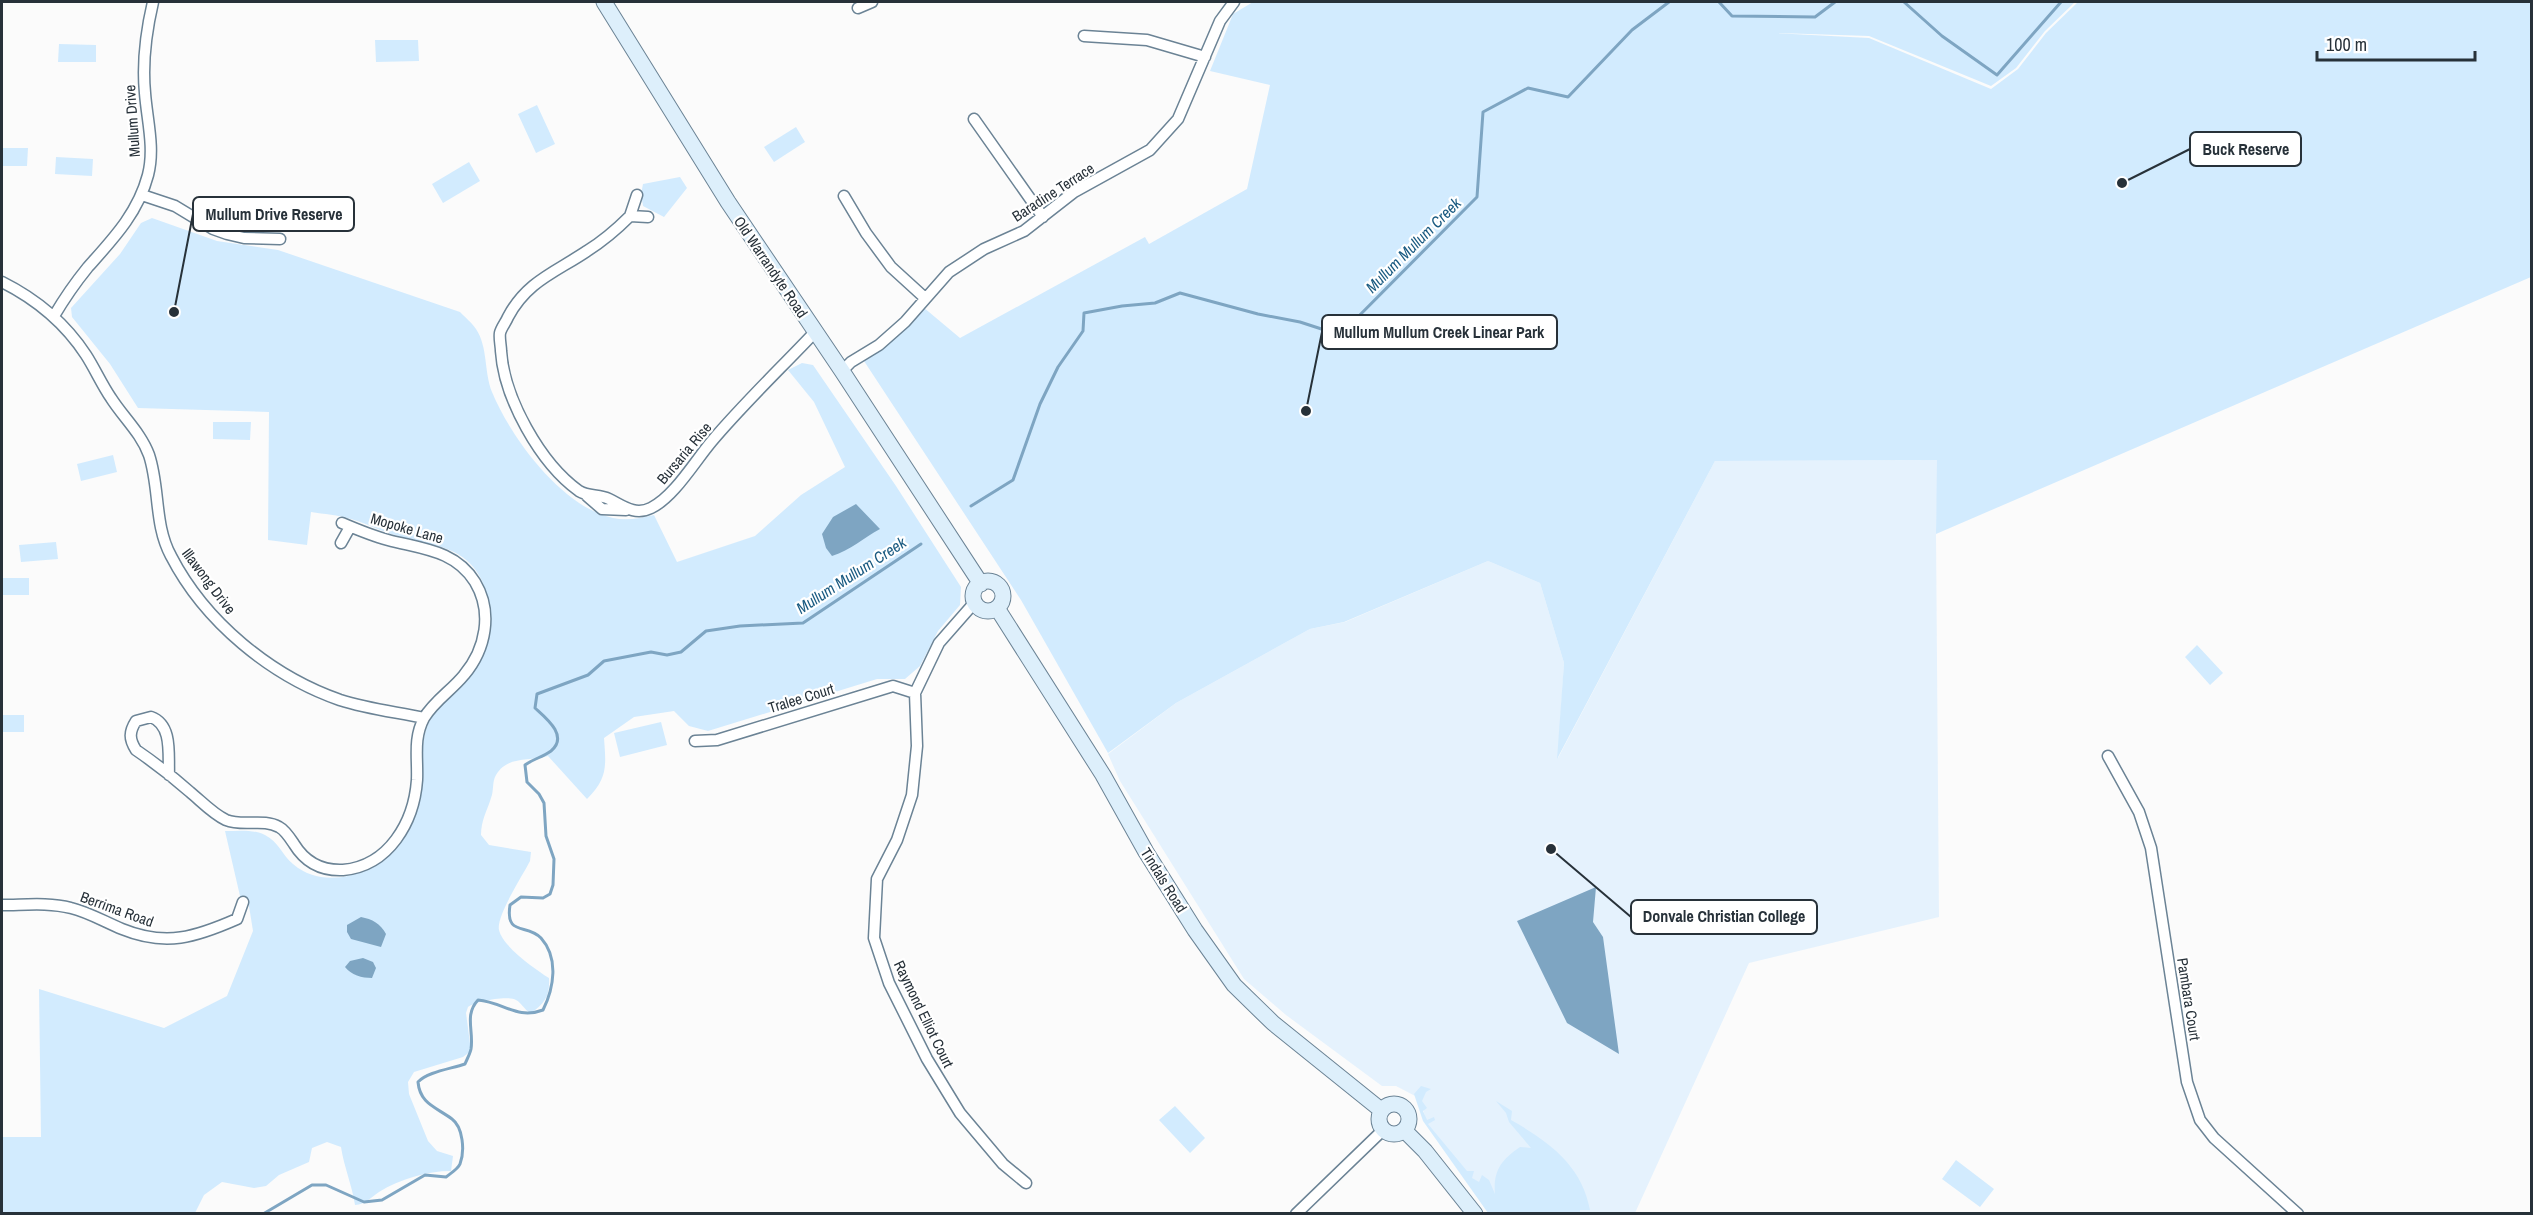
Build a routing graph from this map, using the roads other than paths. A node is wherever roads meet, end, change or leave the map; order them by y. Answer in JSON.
{"nodes":[{"id":1,"x":153,"y":2,"type":"edge"},
{"id":2,"x":604,"y":2,"type":"edge"},
{"id":3,"x":872,"y":2,"type":"edge"},
{"id":4,"x":1234,"y":2,"type":"edge"},
{"id":5,"x":858,"y":8,"type":"dead end"},
{"id":6,"x":1084,"y":36,"type":"dead end"},
{"id":7,"x":1205,"y":57,"type":"junction"},
{"id":8,"x":974,"y":118,"type":"dead end"},
{"id":9,"x":142,"y":195,"type":"junction"},
{"id":10,"x":637,"y":195,"type":"dead end"},
{"id":11,"x":844,"y":196,"type":"dead end"},
{"id":12,"x":630,"y":216,"type":"junction"},
{"id":13,"x":648,"y":217,"type":"dead end"},
{"id":14,"x":1043,"y":217,"type":"junction"},
{"id":15,"x":280,"y":239,"type":"dead end"},
{"id":16,"x":2,"y":282,"type":"edge"},
{"id":17,"x":925,"y":298,"type":"junction"},
{"id":18,"x":54,"y":316,"type":"junction"},
{"id":19,"x":815,"y":332,"type":"junction"},
{"id":20,"x":842,"y":371,"type":"junction"},
{"id":21,"x":341,"y":543,"type":"dead end"},
{"id":22,"x":981,"y":584,"type":"junction"},
{"id":23,"x":975,"y":602,"type":"junction"},
{"id":24,"x":997,"y":608,"type":"junction"},
{"id":25,"x":915,"y":693,"type":"junction"},
{"id":26,"x":424,"y":718,"type":"junction"},
{"id":27,"x":695,"y":741,"type":"dead end"},
{"id":28,"x":2108,"y":756,"type":"dead end"},
{"id":29,"x":170,"y":775,"type":"junction"},
{"id":30,"x":243,"y":902,"type":"dead end"},
{"id":31,"x":2,"y":905,"type":"edge"},
{"id":32,"x":1381,"y":1110,"type":"junction"},
{"id":33,"x":1383,"y":1130,"type":"junction"},
{"id":34,"x":1404,"y":1130,"type":"junction"},
{"id":35,"x":1026,"y":1183,"type":"dead end"},
{"id":36,"x":1296,"y":1214,"type":"edge"},
{"id":37,"x":1475,"y":1214,"type":"edge"},
{"id":38,"x":2298,"y":1214,"type":"edge"}],
"edges":[{"from":1,"to":9,"type":"street","name":"Mullum Drive"},
{"from":2,"to":19,"type":"main road","name":"Old Warrandyte Road"},
{"from":3,"to":5,"type":"street"},
{"from":4,"to":7,"type":"street","name":"Baradine Terrace"},
{"from":6,"to":7,"type":"street"},
{"from":7,"to":14,"type":"street","name":"Baradine Terrace"},
{"from":8,"to":14,"type":"street"},
{"from":9,"to":15,"type":"street"},
{"from":9,"to":18,"type":"street","name":"Mullum Drive"},
{"from":10,"to":12,"type":"street"},
{"from":11,"to":17,"type":"street"},
{"from":12,"to":13,"type":"street"},
{"from":12,"to":19,"type":"street","name":"Bursaria Rise"},
{"from":14,"to":17,"type":"street","name":"Baradine Terrace"},
{"from":16,"to":18,"type":"street","name":"Illawong Drive"},
{"from":17,"to":20,"type":"street","name":"Baradine Terrace"},
{"from":18,"to":26,"type":"street","name":"Illawong Drive"},
{"from":19,"to":20,"type":"main road","name":"Old Warrandyte Road"},
{"from":20,"to":22,"type":"main road","name":"Old Warrandyte Road"},
{"from":21,"to":26,"type":"street","name":"Mopoke Lane"},
{"from":22,"to":23,"type":"main road"},
{"from":22,"to":24,"type":"main road"},
{"from":23,"to":24,"type":"main road"},
{"from":23,"to":25,"type":"street","name":"Raymond Elliot Court"},
{"from":24,"to":32,"type":"main road","name":"Tindals Road"},
{"from":25,"to":27,"type":"street","name":"Tralee Court"},
{"from":25,"to":35,"type":"street","name":"Raymond Elliot Court"},
{"from":26,"to":29,"type":"street"},
{"from":28,"to":38,"type":"street","name":"Pambara Court"},
{"from":29,"to":29,"type":"street"},
{"from":30,"to":31,"type":"street","name":"Berrima Road"},
{"from":32,"to":33,"type":"main road"},
{"from":32,"to":34,"type":"main road"},
{"from":33,"to":34,"type":"main road"},
{"from":33,"to":36,"type":"street"},
{"from":34,"to":37,"type":"main road"}]}
